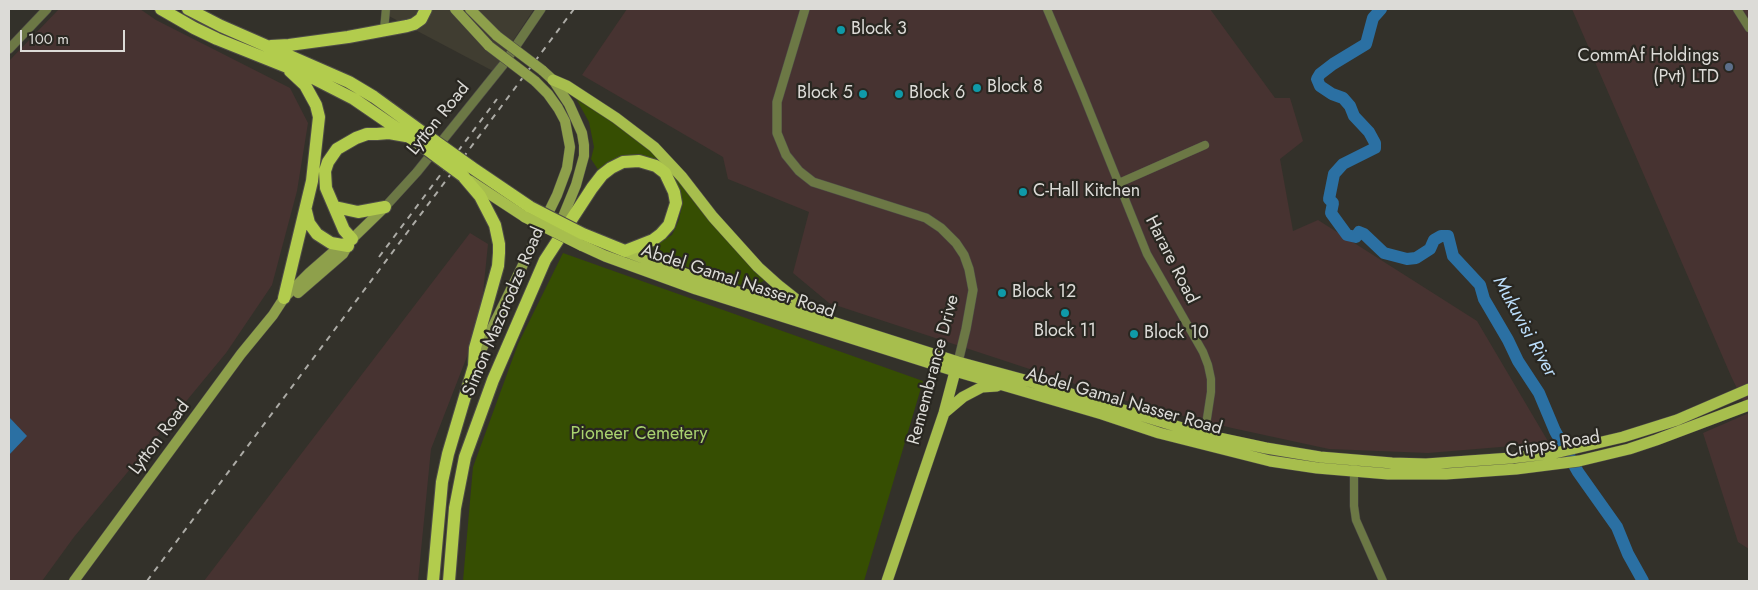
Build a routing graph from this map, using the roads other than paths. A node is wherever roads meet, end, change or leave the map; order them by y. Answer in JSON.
{"nodes":[{"id":1,"x":48,"y":9,"type":"edge"},
{"id":2,"x":161,"y":9,"type":"edge"},
{"id":3,"x":188,"y":9,"type":"edge"},
{"id":4,"x":386,"y":9,"type":"edge"},
{"id":5,"x":426,"y":9,"type":"edge"},
{"id":6,"x":455,"y":9,"type":"edge"},
{"id":7,"x":470,"y":9,"type":"edge"},
{"id":8,"x":541,"y":9,"type":"edge"},
{"id":9,"x":805,"y":9,"type":"edge"},
{"id":10,"x":1047,"y":9,"type":"edge"},
{"id":11,"x":1738,"y":9,"type":"edge"},
{"id":12,"x":1749,"y":28,"type":"edge"},
{"id":13,"x":384,"y":30,"type":"junction"},
{"id":14,"x":269,"y":46,"type":"junction"},
{"id":15,"x":9,"y":49,"type":"edge"},
{"id":16,"x":284,"y":65,"type":"junction"},
{"id":17,"x":553,"y":80,"type":"junction"},
{"id":18,"x":408,"y":136,"type":"junction"},
{"id":19,"x":425,"y":141,"type":"junction"},
{"id":20,"x":1205,"y":145,"type":"dead end"},
{"id":21,"x":467,"y":174,"type":"junction"},
{"id":22,"x":1119,"y":182,"type":"junction"},
{"id":23,"x":384,"y":207,"type":"junction"},
{"id":24,"x":335,"y":208,"type":"junction"},
{"id":25,"x":306,"y":210,"type":"junction"},
{"id":26,"x":582,"y":240,"type":"junction"},
{"id":27,"x":347,"y":243,"type":"junction"},
{"id":28,"x":625,"y":251,"type":"junction"},
{"id":29,"x":545,"y":260,"type":"junction"},
{"id":30,"x":284,"y":298,"type":"junction"},
{"id":31,"x":273,"y":315,"type":"junction"},
{"id":32,"x":818,"y":316,"type":"junction"},
{"id":33,"x":474,"y":366,"type":"junction"},
{"id":34,"x":957,"y":367,"type":"junction"},
{"id":35,"x":1004,"y":385,"type":"junction"},
{"id":36,"x":1749,"y":390,"type":"edge"},
{"id":37,"x":1749,"y":405,"type":"edge"},
{"id":38,"x":944,"y":413,"type":"junction"},
{"id":39,"x":1203,"y":440,"type":"junction"},
{"id":40,"x":1558,"y":458,"type":"junction"},
{"id":41,"x":1354,"y":466,"type":"junction"},
{"id":42,"x":74,"y":581,"type":"edge"},
{"id":43,"x":433,"y":581,"type":"edge"},
{"id":44,"x":449,"y":581,"type":"edge"},
{"id":45,"x":887,"y":581,"type":"edge"},
{"id":46,"x":1383,"y":581,"type":"edge"}],
"edges":[{"from":1,"to":15,"type":"street"},
{"from":2,"to":16,"type":"highway","name":"Abdel Gamal Nasser Road"},
{"from":3,"to":14,"type":"highway","name":"Abdel Gamal Nasser Road"},
{"from":4,"to":13,"type":"street"},
{"from":5,"to":13,"type":"highway"},
{"from":6,"to":33,"type":"main road","name":"Simon Mazorodze Road","bridge":true},
{"from":7,"to":17,"type":"main road","name":"Simon Mazorodze Road","bridge":true},
{"from":8,"to":23,"type":"street","name":"Lytton Road"},
{"from":9,"to":34,"type":"street","name":"Remembrance Drive"},
{"from":10,"to":22,"type":"street","name":"Harare Road"},
{"from":11,"to":12,"type":"street"},
{"from":13,"to":14,"type":"highway"},
{"from":14,"to":19,"type":"highway","name":"Abdel Gamal Nasser Road"},
{"from":16,"to":18,"type":"highway","name":"Abdel Gamal Nasser Road"},
{"from":16,"to":25,"type":"highway"},
{"from":17,"to":29,"type":"main road","name":"Simon Mazorodze Road"},
{"from":17,"to":32,"type":"main road"},
{"from":18,"to":19,"type":"highway","name":"Abdel Gamal Nasser Road"},
{"from":18,"to":24,"type":"highway"},
{"from":19,"to":21,"type":"highway","name":"Abdel Gamal Nasser Road","bridge":true},
{"from":20,"to":22,"type":"street"},
{"from":21,"to":26,"type":"highway","name":"Abdel Gamal Nasser Road","bridge":true},
{"from":21,"to":33,"type":"highway"},
{"from":22,"to":39,"type":"street","name":"Harare Road"},
{"from":23,"to":24,"type":"highway"},
{"from":23,"to":27,"type":"main road","name":"Lytton Road"},
{"from":24,"to":27,"type":"highway"},
{"from":25,"to":27,"type":"highway"},
{"from":25,"to":30,"type":"highway"},
{"from":26,"to":28,"type":"highway","name":"Abdel Gamal Nasser Road"},
{"from":26,"to":34,"type":"main road","name":"Abdel Gamal Nasser Road"},
{"from":27,"to":30,"type":"main road","name":"Lytton Road"},
{"from":27,"to":31,"type":"main road","name":"Lytton Road"},
{"from":28,"to":29,"type":"highway"},
{"from":28,"to":32,"type":"main road","name":"Abdel Gamal Nasser Road"},
{"from":29,"to":44,"type":"highway","name":"Simon Mazorodze Road"},
{"from":30,"to":31,"type":"main road","name":"Lytton Road"},
{"from":31,"to":42,"type":"main road","name":"Lytton Road"},
{"from":32,"to":34,"type":"main road","name":"Abdel Gamal Nasser Road"},
{"from":33,"to":43,"type":"highway","name":"Simon Mazorodze Road"},
{"from":34,"to":35,"type":"main road","name":"Abdel Gamal Nasser Road"},
{"from":34,"to":38,"type":"main road","name":"Remembrance Drive"},
{"from":34,"to":39,"type":"main road","name":"Abdel Gamal Nasser Road"},
{"from":35,"to":38,"type":"main road"},
{"from":35,"to":39,"type":"main road","name":"Abdel Gamal Nasser Road"},
{"from":36,"to":40,"type":"main road","name":"Cripps Road"},
{"from":37,"to":40,"type":"main road","name":"Cripps Road"},
{"from":38,"to":45,"type":"main road","name":"Remembrance Drive"},
{"from":39,"to":41,"type":"main road","name":"Abdel Gamal Nasser Road"},
{"from":40,"to":41,"type":"main road","name":"Cripps Road"},
{"from":41,"to":46,"type":"street"}]}
